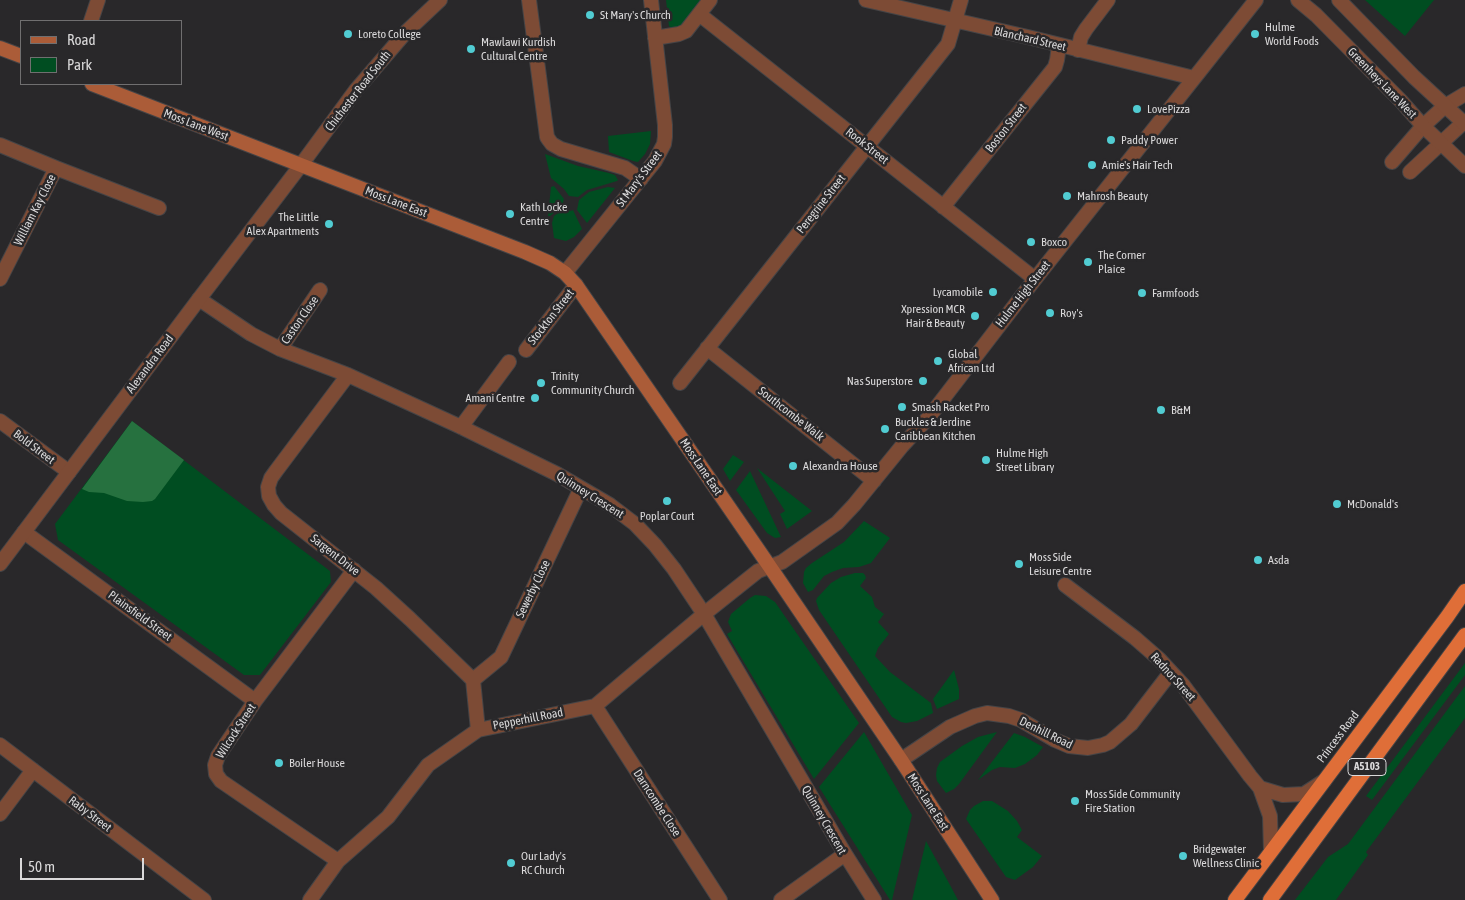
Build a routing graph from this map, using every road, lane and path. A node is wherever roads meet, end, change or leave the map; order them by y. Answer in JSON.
{"nodes":[{"id":1,"x":98,"y":0,"type":"edge"},
{"id":2,"x":440,"y":0,"type":"edge"},
{"id":3,"x":529,"y":0,"type":"edge"},
{"id":4,"x":651,"y":0,"type":"edge"},
{"id":5,"x":710,"y":0,"type":"edge"},
{"id":6,"x":866,"y":0,"type":"edge"},
{"id":7,"x":961,"y":0,"type":"edge"},
{"id":8,"x":1108,"y":0,"type":"edge"},
{"id":9,"x":1256,"y":0,"type":"edge"},
{"id":10,"x":1298,"y":0,"type":"edge"},
{"id":11,"x":1339,"y":0,"type":"edge"},
{"id":12,"x":699,"y":14,"type":"junction"},
{"id":13,"x":91,"y":20,"type":"edge"},
{"id":14,"x":955,"y":22,"type":"junction"},
{"id":15,"x":655,"y":38,"type":"junction"},
{"id":16,"x":1059,"y":46,"type":"junction"},
{"id":17,"x":0,"y":48,"type":"edge"},
{"id":18,"x":1078,"y":50,"type":"junction"},
{"id":19,"x":20,"y":56,"type":"edge"},
{"id":20,"x":1194,"y":78,"type":"junction"},
{"id":21,"x":95,"y":85,"type":"edge"},
{"id":22,"x":1465,"y":94,"type":"edge"},
{"id":23,"x":1445,"y":106,"type":"junction"},
{"id":24,"x":1464,"y":122,"type":"edge"},
{"id":25,"x":1423,"y":126,"type":"junction"},
{"id":26,"x":1440,"y":143,"type":"junction"},
{"id":27,"x":0,"y":145,"type":"edge"},
{"id":28,"x":867,"y":146,"type":"junction"},
{"id":29,"x":1392,"y":162,"type":"dead end"},
{"id":30,"x":301,"y":165,"type":"junction"},
{"id":31,"x":1465,"y":166,"type":"edge"},
{"id":32,"x":56,"y":168,"type":"junction"},
{"id":33,"x":1410,"y":172,"type":"dead end"},
{"id":34,"x":641,"y":179,"type":"junction"},
{"id":35,"x":944,"y":207,"type":"junction"},
{"id":36,"x":159,"y":208,"type":"dead end"},
{"id":37,"x":565,"y":273,"type":"junction"},
{"id":38,"x":0,"y":279,"type":"edge"},
{"id":39,"x":1035,"y":279,"type":"junction"},
{"id":40,"x":576,"y":285,"type":"junction"},
{"id":41,"x":320,"y":290,"type":"dead end"},
{"id":42,"x":198,"y":299,"type":"junction"},
{"id":43,"x":707,"y":348,"type":"junction"},
{"id":44,"x":280,"y":349,"type":"junction"},
{"id":45,"x":526,"y":350,"type":"dead end"},
{"id":46,"x":509,"y":362,"type":"dead end"},
{"id":47,"x":348,"y":375,"type":"junction"},
{"id":48,"x":680,"y":382,"type":"dead end"},
{"id":49,"x":0,"y":422,"type":"edge"},
{"id":50,"x":461,"y":427,"type":"junction"},
{"id":51,"x":68,"y":472,"type":"junction"},
{"id":52,"x":874,"y":480,"type":"junction"},
{"id":53,"x":581,"y":488,"type":"junction"},
{"id":54,"x":24,"y":532,"type":"junction"},
{"id":55,"x":0,"y":564,"type":"edge"},
{"id":56,"x":770,"y":567,"type":"junction"},
{"id":57,"x":354,"y":570,"type":"junction"},
{"id":58,"x":1065,"y":585,"type":"dead end"},
{"id":59,"x":1465,"y":591,"type":"edge"},
{"id":60,"x":704,"y":614,"type":"junction"},
{"id":61,"x":1465,"y":635,"type":"edge"},
{"id":62,"x":1171,"y":672,"type":"junction"},
{"id":63,"x":473,"y":680,"type":"junction"},
{"id":64,"x":255,"y":701,"type":"junction"},
{"id":65,"x":595,"y":706,"type":"junction"},
{"id":66,"x":478,"y":730,"type":"junction"},
{"id":67,"x":0,"y":745,"type":"edge"},
{"id":68,"x":901,"y":760,"type":"junction"},
{"id":69,"x":33,"y":770,"type":"junction"},
{"id":70,"x":1325,"y":780,"type":"junction"},
{"id":71,"x":1260,"y":788,"type":"junction"},
{"id":72,"x":0,"y":814,"type":"edge"},
{"id":73,"x":1271,"y":851,"type":"junction"},
{"id":74,"x":845,"y":854,"type":"junction"},
{"id":75,"x":338,"y":861,"type":"junction"},
{"id":76,"x":204,"y":900,"type":"edge"},
{"id":77,"x":310,"y":900,"type":"edge"},
{"id":78,"x":720,"y":900,"type":"edge"},
{"id":79,"x":781,"y":900,"type":"edge"},
{"id":80,"x":874,"y":900,"type":"edge"},
{"id":81,"x":992,"y":900,"type":"edge"},
{"id":82,"x":1235,"y":900,"type":"edge"},
{"id":83,"x":1270,"y":900,"type":"edge"}],
"edges":[{"from":1,"to":13,"type":"street"},
{"from":2,"to":30,"type":"street","name":"Chichester Road South"},
{"from":3,"to":34,"type":"street"},
{"from":4,"to":15,"type":"street","name":"St Mary's Street"},
{"from":5,"to":12,"type":"street"},
{"from":6,"to":14,"type":"street","name":"Blanchard Street"},
{"from":7,"to":14,"type":"street","name":"Peregrine Street"},
{"from":8,"to":18,"type":"street"},
{"from":9,"to":20,"type":"street","name":"Hulme High Street"},
{"from":10,"to":25,"type":"street","name":"Greenheys Lane West"},
{"from":11,"to":23,"type":"street"},
{"from":12,"to":15,"type":"street"},
{"from":12,"to":28,"type":"street","name":"Rook Street"},
{"from":14,"to":16,"type":"street","name":"Blanchard Street"},
{"from":14,"to":28,"type":"street","name":"Peregrine Street"},
{"from":15,"to":34,"type":"street","name":"St Mary's Street"},
{"from":16,"to":18,"type":"street","name":"Blanchard Street"},
{"from":16,"to":35,"type":"street","name":"Boston Street"},
{"from":17,"to":19,"type":"main road"},
{"from":18,"to":20,"type":"street","name":"Blanchard Street"},
{"from":20,"to":39,"type":"street","name":"Hulme High Street"},
{"from":21,"to":30,"type":"main road","name":"Moss Lane West"},
{"from":22,"to":23,"type":"street"},
{"from":23,"to":24,"type":"street"},
{"from":23,"to":25,"type":"street"},
{"from":24,"to":26,"type":"street"},
{"from":25,"to":26,"type":"street","name":"Greenheys Lane West"},
{"from":25,"to":29,"type":"street"},
{"from":26,"to":31,"type":"street","name":"Greenheys Lane West"},
{"from":26,"to":33,"type":"street"},
{"from":27,"to":32,"type":"street","name":"William Kay Close"},
{"from":28,"to":35,"type":"street","name":"Rook Street"},
{"from":28,"to":43,"type":"street","name":"Peregrine Street"},
{"from":30,"to":37,"type":"main road","name":"Moss Lane East"},
{"from":30,"to":42,"type":"street","name":"Alexandra Road"},
{"from":32,"to":36,"type":"street","name":"William Kay Close"},
{"from":32,"to":38,"type":"street","name":"William Kay Close"},
{"from":34,"to":37,"type":"street","name":"St Mary's Street"},
{"from":35,"to":39,"type":"street","name":"Rook Street"},
{"from":37,"to":40,"type":"main road","name":"Moss Lane East"},
{"from":39,"to":52,"type":"street","name":"Hulme High Street"},
{"from":40,"to":45,"type":"street","name":"Stockton Street"},
{"from":40,"to":56,"type":"main road","name":"Moss Lane East"},
{"from":41,"to":44,"type":"street","name":"Caston Close"},
{"from":42,"to":44,"type":"street","name":"Quinney Crescent"},
{"from":42,"to":51,"type":"street","name":"Alexandra Road"},
{"from":43,"to":48,"type":"street","name":"Peregrine Street"},
{"from":43,"to":52,"type":"street","name":"Southcombe Walk"},
{"from":44,"to":47,"type":"street","name":"Quinney Crescent"},
{"from":46,"to":50,"type":"street"},
{"from":47,"to":50,"type":"street","name":"Quinney Crescent"},
{"from":47,"to":57,"type":"street","name":"Sargent Drive"},
{"from":49,"to":51,"type":"street","name":"Bold Street"},
{"from":50,"to":53,"type":"street","name":"Quinney Crescent"},
{"from":51,"to":54,"type":"street","name":"Alexandra Road"},
{"from":52,"to":56,"type":"street","name":"Hulme High Street"},
{"from":53,"to":60,"type":"street","name":"Quinney Crescent"},
{"from":53,"to":63,"type":"street","name":"Sewerby Close"},
{"from":54,"to":55,"type":"street","name":"Alexandra Road"},
{"from":54,"to":64,"type":"street","name":"Plainsfield Street"},
{"from":56,"to":60,"type":"street","name":"Pepperhill Road"},
{"from":56,"to":68,"type":"main road","name":"Moss Lane East"},
{"from":57,"to":63,"type":"street","name":"Sargent Drive"},
{"from":57,"to":64,"type":"street","name":"Wilcock Street"},
{"from":58,"to":62,"type":"street","name":"Radnor Street"},
{"from":59,"to":70,"type":"highway","name":"Princess Road","number":"A5103"},
{"from":60,"to":65,"type":"street","name":"Pepperhill Road"},
{"from":60,"to":74,"type":"street","name":"Quinney Crescent"},
{"from":61,"to":83,"type":"highway","number":"A5103"},
{"from":62,"to":68,"type":"street","name":"Denhill Road"},
{"from":62,"to":71,"type":"street","name":"Radnor Street"},
{"from":63,"to":66,"type":"street"},
{"from":64,"to":75,"type":"street","name":"Wilcock Street"},
{"from":65,"to":66,"type":"street","name":"Pepperhill Road"},
{"from":65,"to":78,"type":"street","name":"Darncombe Close"},
{"from":66,"to":75,"type":"street","name":"Pepperhill Road"},
{"from":67,"to":69,"type":"street","name":"Raby Street"},
{"from":68,"to":81,"type":"main road","name":"Moss Lane East"},
{"from":69,"to":72,"type":"street"},
{"from":69,"to":76,"type":"street","name":"Raby Street"},
{"from":70,"to":71,"type":"street"},
{"from":70,"to":73,"type":"highway","name":"Princess Road","number":"A5103"},
{"from":71,"to":73,"type":"street","name":"Radnor Street"},
{"from":73,"to":82,"type":"highway","name":"Princess Road","number":"A5103"},
{"from":74,"to":79,"type":"street"},
{"from":74,"to":80,"type":"street","name":"Quinney Crescent"},
{"from":75,"to":77,"type":"street","name":"Pepperhill Road"}]}
